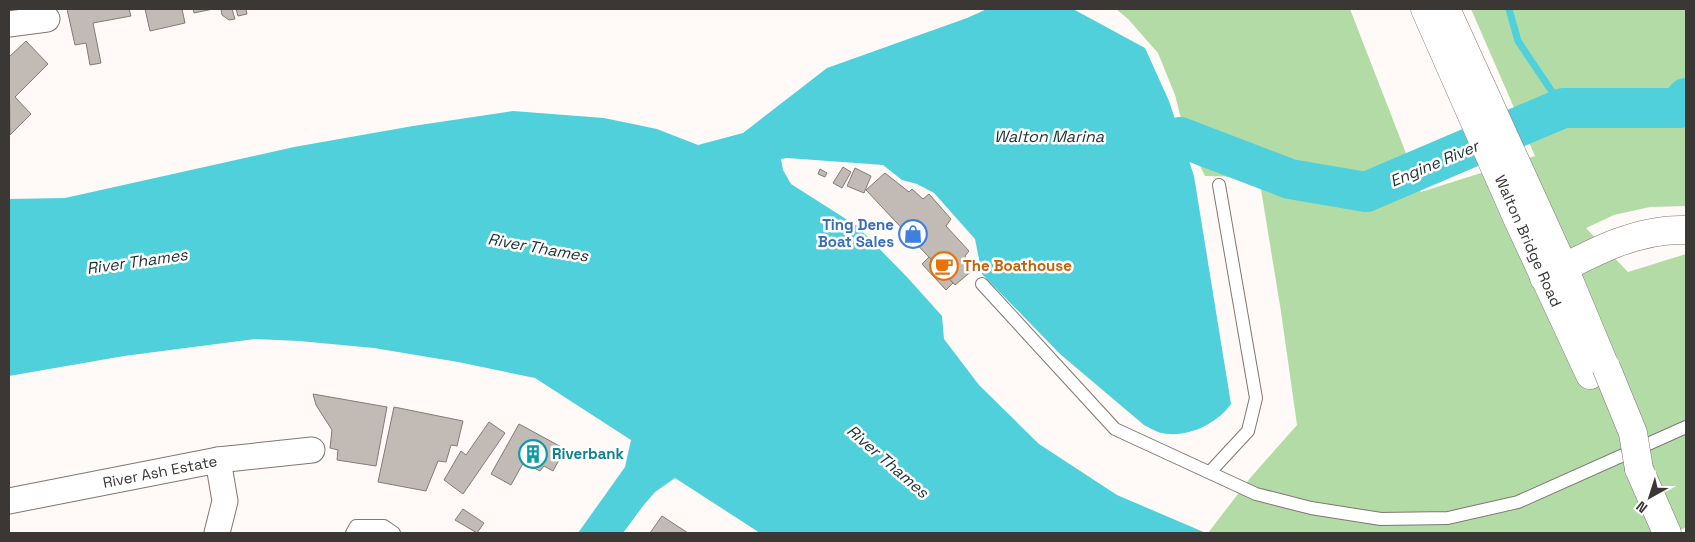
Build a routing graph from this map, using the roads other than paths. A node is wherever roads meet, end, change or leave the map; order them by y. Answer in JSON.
{"nodes":[{"id":1,"x":1425,"y":9,"type":"edge"},
{"id":2,"x":1446,"y":9,"type":"edge"},
{"id":3,"x":48,"y":19,"type":"dead end"},
{"id":4,"x":9,"y":24,"type":"edge"},
{"id":5,"x":1219,"y":186,"type":"dead end"},
{"id":6,"x":1686,"y":230,"type":"edge"},
{"id":7,"x":1554,"y":273,"type":"junction"},
{"id":8,"x":982,"y":284,"type":"dead end"},
{"id":9,"x":1686,"y":427,"type":"edge"},
{"id":10,"x":312,"y":450,"type":"dead end"},
{"id":11,"x":218,"y":460,"type":"junction"},
{"id":12,"x":1210,"y":472,"type":"junction"},
{"id":13,"x":9,"y":501,"type":"edge"},
{"id":14,"x":217,"y":533,"type":"edge"},
{"id":15,"x":352,"y":533,"type":"edge"},
{"id":16,"x":394,"y":533,"type":"edge"},
{"id":17,"x":1667,"y":533,"type":"edge"}],
"edges":[{"from":1,"to":7,"type":"main road","name":"Walton Bridge Road"},
{"from":2,"to":7,"type":"main road","name":"Walton Bridge Road"},
{"from":3,"to":4,"type":"street"},
{"from":5,"to":12,"type":"lane"},
{"from":6,"to":7,"type":"main road"},
{"from":7,"to":17,"type":"main road","name":"Walton Bridge Road","bridge":true},
{"from":8,"to":12,"type":"lane"},
{"from":9,"to":12,"type":"lane"},
{"from":10,"to":11,"type":"street","name":"River Ash Estate"},
{"from":11,"to":13,"type":"street","name":"River Ash Estate"},
{"from":11,"to":14,"type":"street"},
{"from":15,"to":16,"type":"lane"}]}
